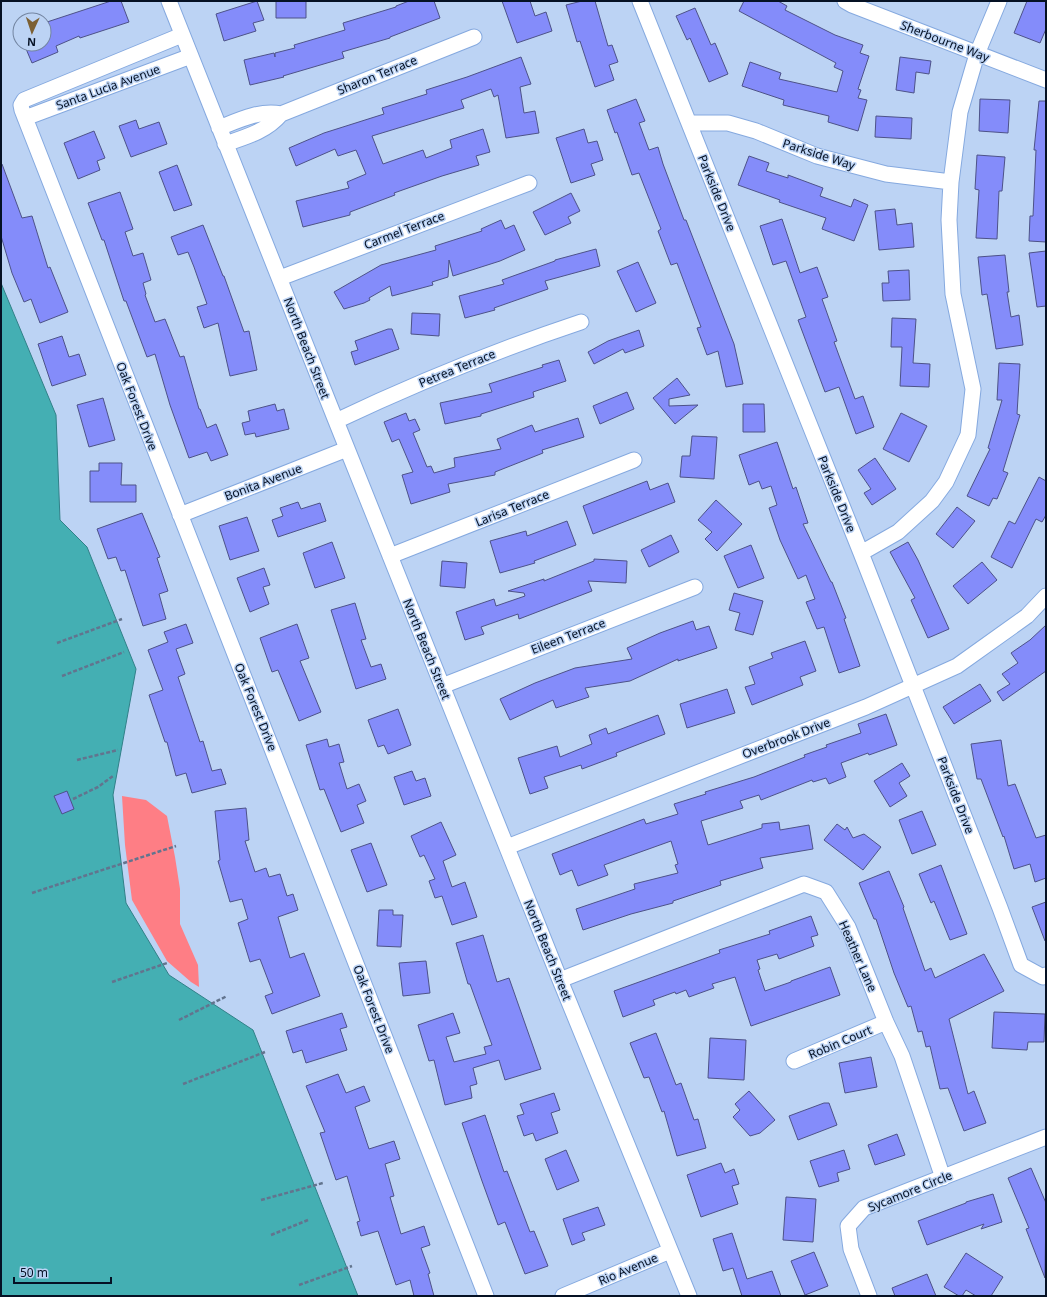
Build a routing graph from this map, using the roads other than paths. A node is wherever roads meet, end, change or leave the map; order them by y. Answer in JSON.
{"nodes":[{"id":1,"x":640,"y":1,"type":"edge"},
{"id":2,"x":845,"y":1,"type":"edge"},
{"id":3,"x":999,"y":1,"type":"edge"},
{"id":4,"x":173,"y":2,"type":"edge"},
{"id":5,"x":182,"y":35,"type":"junction"},
{"id":6,"x":474,"y":37,"type":"dead end"},
{"id":7,"x":977,"y":54,"type":"junction"},
{"id":8,"x":191,"y":56,"type":"junction"},
{"id":9,"x":1046,"y":80,"type":"edge"},
{"id":10,"x":281,"y":114,"type":"junction"},
{"id":11,"x":25,"y":118,"type":"junction"},
{"id":12,"x":689,"y":123,"type":"junction"},
{"id":13,"x":219,"y":128,"type":"junction"},
{"id":14,"x":225,"y":144,"type":"junction"},
{"id":15,"x":951,"y":182,"type":"junction"},
{"id":16,"x":529,"y":183,"type":"dead end"},
{"id":17,"x":280,"y":278,"type":"junction"},
{"id":18,"x":581,"y":322,"type":"dead end"},
{"id":19,"x":336,"y":421,"type":"junction"},
{"id":20,"x":347,"y":449,"type":"junction"},
{"id":21,"x":634,"y":460,"type":"dead end"},
{"id":22,"x":180,"y":515,"type":"junction"},
{"id":23,"x":861,"y":553,"type":"junction"},
{"id":24,"x":390,"y":556,"type":"junction"},
{"id":25,"x":694,"y":587,"type":"dead end"},
{"id":26,"x":1046,"y":596,"type":"edge"},
{"id":27,"x":442,"y":686,"type":"junction"},
{"id":28,"x":913,"y":686,"type":"junction"},
{"id":29,"x":507,"y":847,"type":"junction"},
{"id":30,"x":1044,"y":976,"type":"edge"},
{"id":31,"x":560,"y":980,"type":"junction"},
{"id":32,"x":886,"y":1022,"type":"junction"},
{"id":33,"x":794,"y":1061,"type":"dead end"},
{"id":34,"x":1046,"y":1137,"type":"edge"},
{"id":35,"x":942,"y":1178,"type":"junction"},
{"id":36,"x":670,"y":1251,"type":"junction"},
{"id":37,"x":486,"y":1296,"type":"edge"},
{"id":38,"x":563,"y":1296,"type":"edge"},
{"id":39,"x":689,"y":1296,"type":"edge"},
{"id":40,"x":869,"y":1296,"type":"edge"}],
"edges":[{"from":1,"to":12,"type":"street","name":"Parkside Drive"},
{"from":2,"to":7,"type":"street","name":"Sherbourne Way"},
{"from":3,"to":7,"type":"street"},
{"from":4,"to":5,"type":"street","name":"North Beach Street"},
{"from":5,"to":8,"type":"street","name":"North Beach Street"},
{"from":5,"to":11,"type":"street","name":"Oak Forest Drive"},
{"from":6,"to":10,"type":"street","name":"Sharon Terrace"},
{"from":7,"to":9,"type":"street","name":"Sherbourne Way"},
{"from":7,"to":15,"type":"street"},
{"from":8,"to":11,"type":"street","name":"Santa Lucia Avenue"},
{"from":8,"to":13,"type":"street","name":"North Beach Street"},
{"from":10,"to":13,"type":"street","name":"Sharon Terrace"},
{"from":10,"to":14,"type":"street","name":"Sharon Terrace"},
{"from":11,"to":22,"type":"street","name":"Oak Forest Drive"},
{"from":12,"to":15,"type":"street","name":"Parkside Way"},
{"from":12,"to":23,"type":"street","name":"Parkside Drive"},
{"from":13,"to":14,"type":"street","name":"North Beach Street"},
{"from":14,"to":17,"type":"street","name":"North Beach Street"},
{"from":15,"to":23,"type":"street"},
{"from":16,"to":17,"type":"street","name":"Carmel Terrace"},
{"from":17,"to":19,"type":"street","name":"North Beach Street"},
{"from":18,"to":19,"type":"street","name":"Petrea Terrace"},
{"from":19,"to":20,"type":"street","name":"North Beach Street"},
{"from":20,"to":22,"type":"street","name":"Bonita Avenue"},
{"from":20,"to":24,"type":"street","name":"North Beach Street"},
{"from":21,"to":24,"type":"street","name":"Larisa Terrace"},
{"from":22,"to":37,"type":"street","name":"Oak Forest Drive"},
{"from":23,"to":28,"type":"street","name":"Parkside Drive"},
{"from":24,"to":27,"type":"street","name":"North Beach Street"},
{"from":25,"to":27,"type":"street","name":"Eileen Terrace"},
{"from":26,"to":28,"type":"street","name":"Overbrook Drive"},
{"from":27,"to":29,"type":"street","name":"North Beach Street"},
{"from":28,"to":29,"type":"street","name":"Overbrook Drive"},
{"from":28,"to":30,"type":"street","name":"Parkside Drive"},
{"from":29,"to":31,"type":"street","name":"North Beach Street"},
{"from":31,"to":32,"type":"street","name":"Heather Lane"},
{"from":31,"to":36,"type":"street","name":"North Beach Street"},
{"from":32,"to":33,"type":"street","name":"Robin Court"},
{"from":32,"to":35,"type":"street","name":"Heather Lane"},
{"from":34,"to":35,"type":"street","name":"Sycamore Circle"},
{"from":35,"to":40,"type":"street","name":"Sycamore Circle"},
{"from":36,"to":38,"type":"street","name":"Rio Avenue"},
{"from":36,"to":39,"type":"street","name":"North Beach Street"}]}
